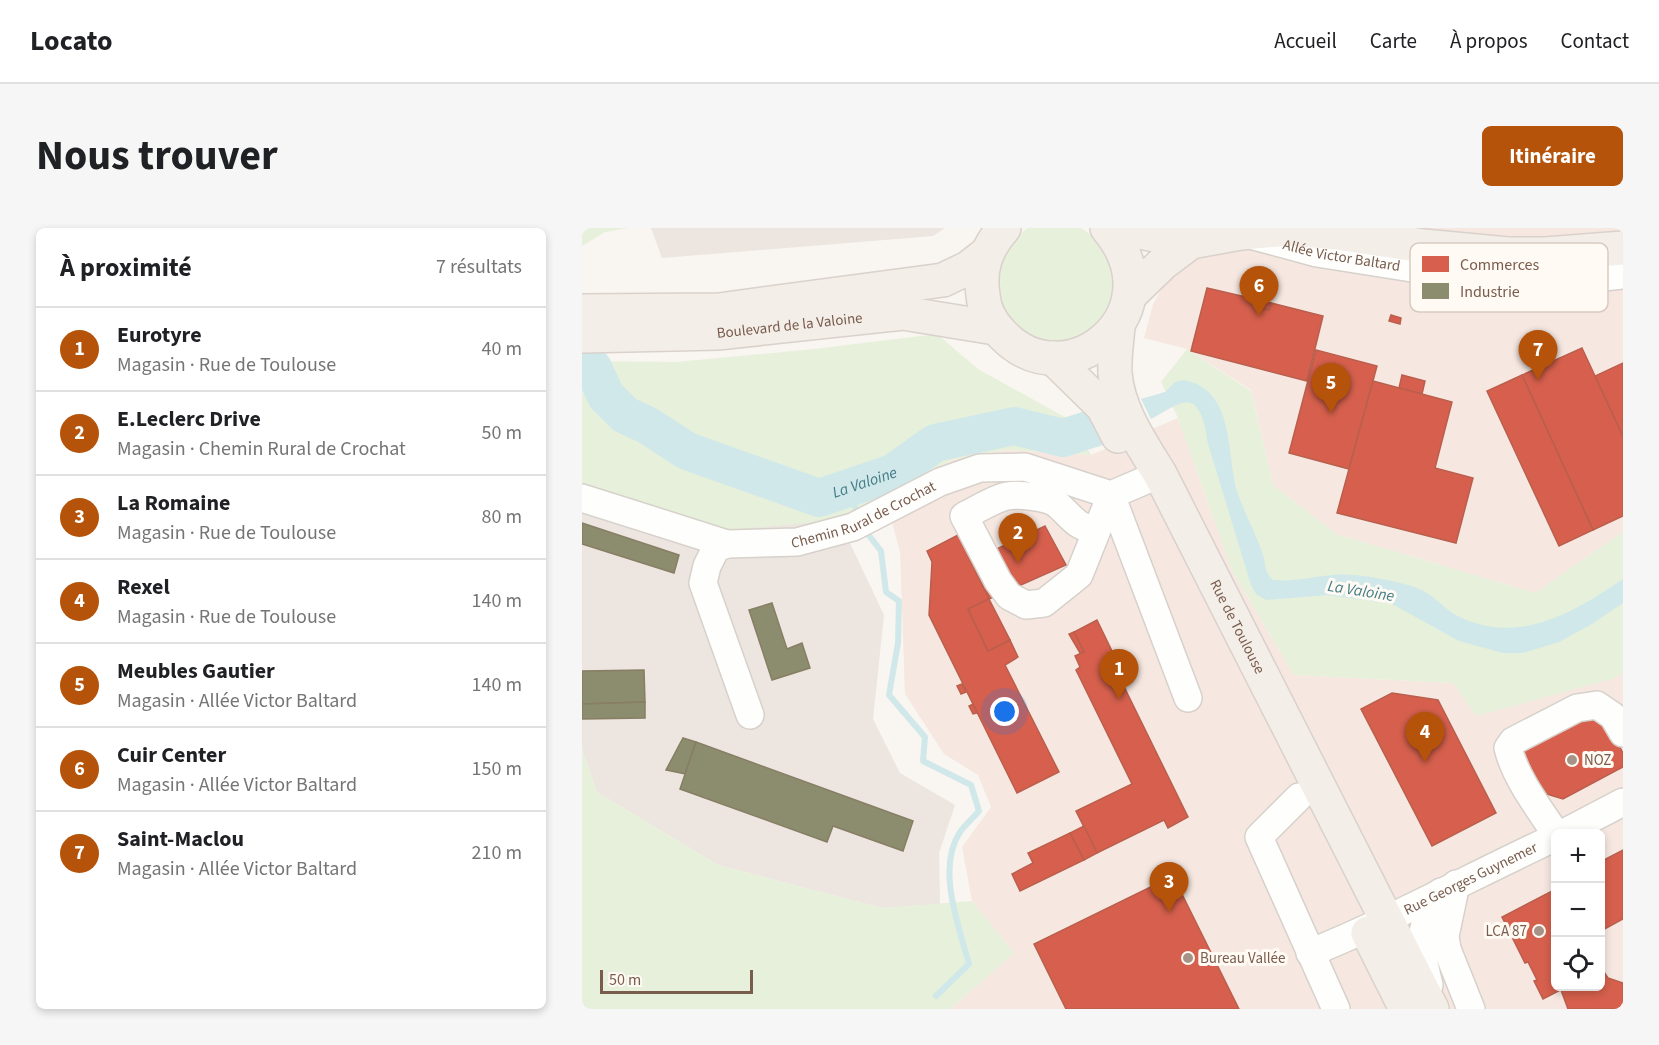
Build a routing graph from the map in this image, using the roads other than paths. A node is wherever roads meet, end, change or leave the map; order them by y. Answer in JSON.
{"nodes":[{"id":1,"x":1107,"y":228,"type":"edge"},
{"id":2,"x":1119,"y":228,"type":"edge"},
{"id":3,"x":1241,"y":233,"type":"junction"},
{"id":4,"x":995,"y":241,"type":"edge"},
{"id":5,"x":1191,"y":242,"type":"junction"},
{"id":6,"x":1410,"y":244,"type":"edge"},
{"id":7,"x":1623,"y":248,"type":"edge"},
{"id":8,"x":1608,"y":249,"type":"edge"},
{"id":9,"x":1410,"y":268,"type":"edge"},
{"id":10,"x":1623,"y":275,"type":"edge"},
{"id":11,"x":1608,"y":277,"type":"edge"},
{"id":12,"x":1131,"y":294,"type":"junction"},
{"id":13,"x":582,"y":311,"type":"edge"},
{"id":14,"x":1118,"y":326,"type":"junction"},
{"id":15,"x":995,"y":328,"type":"junction"},
{"id":16,"x":582,"y":336,"type":"edge"},
{"id":17,"x":1053,"y":358,"type":"junction"},
{"id":18,"x":1137,"y":483,"type":"junction"},
{"id":19,"x":582,"y":498,"type":"edge"},
{"id":20,"x":1096,"y":529,"type":"junction"},
{"id":21,"x":727,"y":544,"type":"junction"},
{"id":22,"x":1188,"y":698,"type":"dead end"},
{"id":23,"x":750,"y":715,"type":"dead end"},
{"id":24,"x":1623,"y":733,"type":"edge"},
{"id":25,"x":1299,"y":797,"type":"junction"},
{"id":26,"x":1623,"y":802,"type":"edge"},
{"id":27,"x":1552,"y":829,"type":"edge"},
{"id":28,"x":1572,"y":829,"type":"edge"},
{"id":29,"x":1551,"y":837,"type":"edge"},
{"id":30,"x":1448,"y":888,"type":"junction"},
{"id":31,"x":1377,"y":926,"type":"junction"},
{"id":32,"x":1310,"y":952,"type":"junction"},
{"id":33,"x":1336,"y":1009,"type":"edge"},
{"id":34,"x":1406,"y":1009,"type":"edge"},
{"id":35,"x":1434,"y":1009,"type":"edge"},
{"id":36,"x":1471,"y":1009,"type":"edge"}],
"edges":[{"from":1,"to":12,"type":"main road","name":"Rue de Toulouse"},
{"from":2,"to":5,"type":"main road"},
{"from":3,"to":5,"type":"main road"},
{"from":3,"to":6,"type":"main road"},
{"from":3,"to":9,"type":"street","name":"Allée Victor Baltard"},
{"from":4,"to":13,"type":"main road","name":"Boulevard de la Valoine"},
{"from":4,"to":15,"type":"main road","name":"Rue de Toulouse"},
{"from":5,"to":12,"type":"main road"},
{"from":7,"to":8,"type":"main road"},
{"from":10,"to":11,"type":"street","name":"Allée Victor Baltard"},
{"from":12,"to":14,"type":"main road","name":"Rue de Toulouse"},
{"from":14,"to":17,"type":"main road","name":"Rue de Toulouse"},
{"from":14,"to":18,"type":"main road","name":"Rue de Toulouse"},
{"from":15,"to":16,"type":"main road","name":"Boulevard de la Valoine"},
{"from":15,"to":17,"type":"main road","name":"Rue de Toulouse"},
{"from":17,"to":18,"type":"main road","name":"Rue de Toulouse"},
{"from":18,"to":20,"type":"street"},
{"from":18,"to":21,"type":"street","name":"Chemin Rural de Crochat"},
{"from":18,"to":22,"type":"street"},
{"from":18,"to":25,"type":"main road","name":"Rue de Toulouse"},
{"from":18,"to":31,"type":"main road","name":"Rue de Toulouse"},
{"from":19,"to":21,"type":"street","name":"Chemin Rural de Crochat"},
{"from":20,"to":20,"type":"street"},
{"from":21,"to":23,"type":"street"},
{"from":24,"to":27,"type":"street"},
{"from":25,"to":31,"type":"main road","name":"Rue de Toulouse"},
{"from":25,"to":32,"type":"street"},
{"from":26,"to":28,"type":"street"},
{"from":29,"to":30,"type":"street","name":"Rue Georges Guynemer"},
{"from":30,"to":31,"type":"street","name":"Rue Georges Guynemer"},
{"from":30,"to":35,"type":"street"},
{"from":30,"to":36,"type":"street"},
{"from":31,"to":32,"type":"street","name":"Rue Georges Guynemer"},
{"from":31,"to":34,"type":"main road","name":"Rue de Toulouse"},
{"from":31,"to":35,"type":"main road","name":"Rue de Toulouse"},
{"from":32,"to":33,"type":"street"}]}
